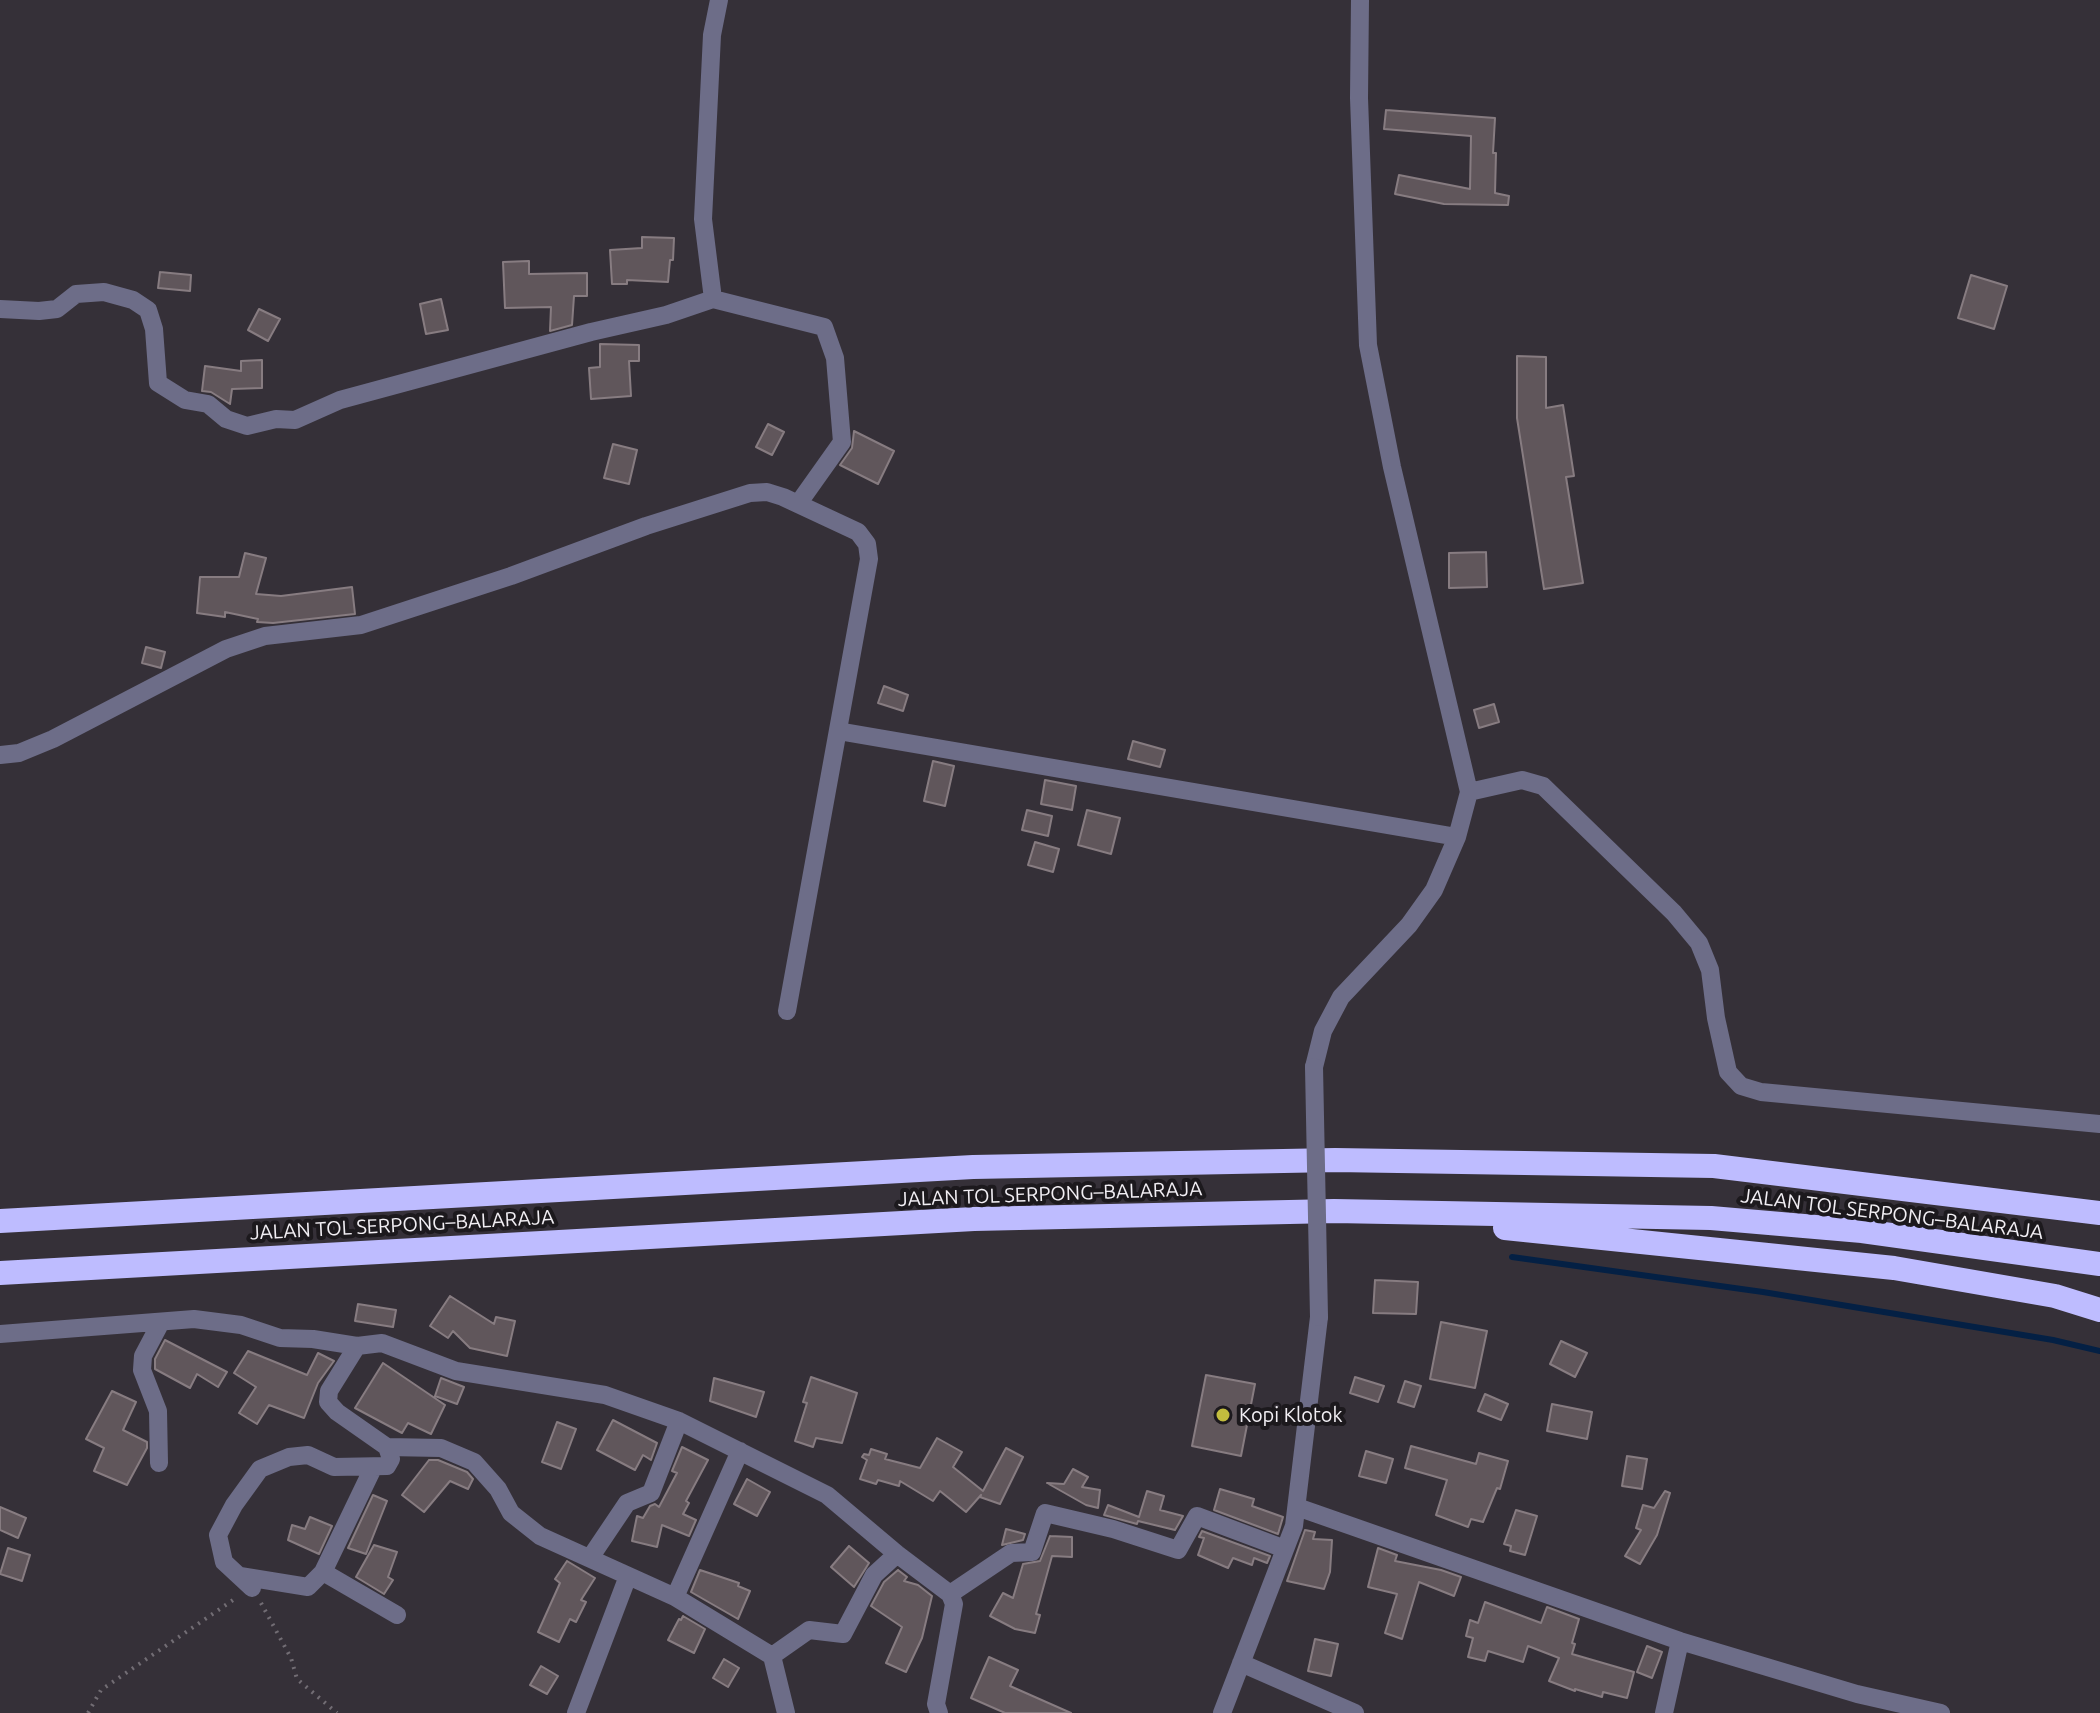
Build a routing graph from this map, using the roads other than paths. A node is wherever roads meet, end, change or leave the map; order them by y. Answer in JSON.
{"nodes":[{"id":1,"x":719,"y":0,"type":"edge"},
{"id":2,"x":1360,"y":0,"type":"edge"},
{"id":3,"x":713,"y":299,"type":"junction"},
{"id":4,"x":0,"y":309,"type":"edge"},
{"id":5,"x":798,"y":504,"type":"junction"},
{"id":6,"x":838,"y":731,"type":"junction"},
{"id":7,"x":0,"y":755,"type":"edge"},
{"id":8,"x":1469,"y":792,"type":"junction"},
{"id":9,"x":1457,"y":837,"type":"junction"},
{"id":10,"x":787,"y":1011,"type":"dead end"},
{"id":11,"x":2100,"y":1124,"type":"edge"},
{"id":12,"x":1334,"y":1211,"type":"junction"},
{"id":13,"x":2100,"y":1213,"type":"edge"},
{"id":14,"x":0,"y":1221,"type":"edge"},
{"id":15,"x":2100,"y":1264,"type":"edge"},
{"id":16,"x":0,"y":1273,"type":"edge"},
{"id":17,"x":2100,"y":1310,"type":"edge"},
{"id":18,"x":161,"y":1322,"type":"junction"},
{"id":19,"x":0,"y":1334,"type":"edge"},
{"id":20,"x":357,"y":1346,"type":"junction"},
{"id":21,"x":679,"y":1421,"type":"junction"},
{"id":22,"x":387,"y":1447,"type":"junction"},
{"id":23,"x":740,"y":1451,"type":"junction"},
{"id":24,"x":159,"y":1463,"type":"dead end"},
{"id":25,"x":373,"y":1468,"type":"junction"},
{"id":26,"x":1297,"y":1507,"type":"junction"},
{"id":27,"x":1285,"y":1549,"type":"junction"},
{"id":28,"x":897,"y":1554,"type":"junction"},
{"id":29,"x":590,"y":1558,"type":"junction"},
{"id":30,"x":323,"y":1572,"type":"junction"},
{"id":31,"x":628,"y":1576,"type":"junction"},
{"id":32,"x":950,"y":1594,"type":"junction"},
{"id":33,"x":675,"y":1597,"type":"junction"},
{"id":34,"x":397,"y":1615,"type":"dead end"},
{"id":35,"x":1680,"y":1641,"type":"junction"},
{"id":36,"x":772,"y":1656,"type":"junction"},
{"id":37,"x":1241,"y":1663,"type":"junction"},
{"id":38,"x":576,"y":1713,"type":"edge"},
{"id":39,"x":786,"y":1713,"type":"edge"},
{"id":40,"x":939,"y":1713,"type":"edge"},
{"id":41,"x":1222,"y":1713,"type":"edge"},
{"id":42,"x":1355,"y":1713,"type":"edge"},
{"id":43,"x":1664,"y":1713,"type":"edge"},
{"id":44,"x":1941,"y":1713,"type":"edge"}],
"edges":[{"from":1,"to":3,"type":"street"},
{"from":2,"to":8,"type":"street"},
{"from":3,"to":4,"type":"street"},
{"from":3,"to":5,"type":"street"},
{"from":5,"to":6,"type":"street"},
{"from":5,"to":7,"type":"street"},
{"from":6,"to":9,"type":"street"},
{"from":6,"to":10,"type":"street"},
{"from":8,"to":9,"type":"street"},
{"from":8,"to":11,"type":"street"},
{"from":9,"to":26,"type":"street","bridge":true},
{"from":12,"to":15,"type":"highway","name":"JALAN TOL SERPONG–BALARAJA"},
{"from":12,"to":16,"type":"highway","name":"JALAN TOL SERPONG–BALARAJA"},
{"from":12,"to":17,"type":"highway"},
{"from":13,"to":14,"type":"highway","name":"JALAN TOL SERPONG–BALARAJA"},
{"from":18,"to":19,"type":"street"},
{"from":18,"to":20,"type":"street"},
{"from":18,"to":24,"type":"street"},
{"from":20,"to":21,"type":"street"},
{"from":20,"to":22,"type":"street"},
{"from":21,"to":23,"type":"street"},
{"from":21,"to":29,"type":"street"},
{"from":22,"to":25,"type":"street"},
{"from":22,"to":29,"type":"street"},
{"from":23,"to":28,"type":"street"},
{"from":23,"to":33,"type":"street"},
{"from":25,"to":30,"type":"street"},
{"from":25,"to":30,"type":"street"},
{"from":26,"to":27,"type":"street"},
{"from":26,"to":35,"type":"street"},
{"from":27,"to":32,"type":"street"},
{"from":27,"to":37,"type":"street"},
{"from":28,"to":32,"type":"street"},
{"from":28,"to":36,"type":"street"},
{"from":29,"to":31,"type":"street"},
{"from":30,"to":34,"type":"street"},
{"from":31,"to":33,"type":"street"},
{"from":31,"to":38,"type":"street"},
{"from":32,"to":40,"type":"street"},
{"from":33,"to":36,"type":"street"},
{"from":35,"to":43,"type":"street"},
{"from":35,"to":44,"type":"street"},
{"from":36,"to":39,"type":"street"},
{"from":37,"to":41,"type":"street"},
{"from":37,"to":42,"type":"street"}]}
